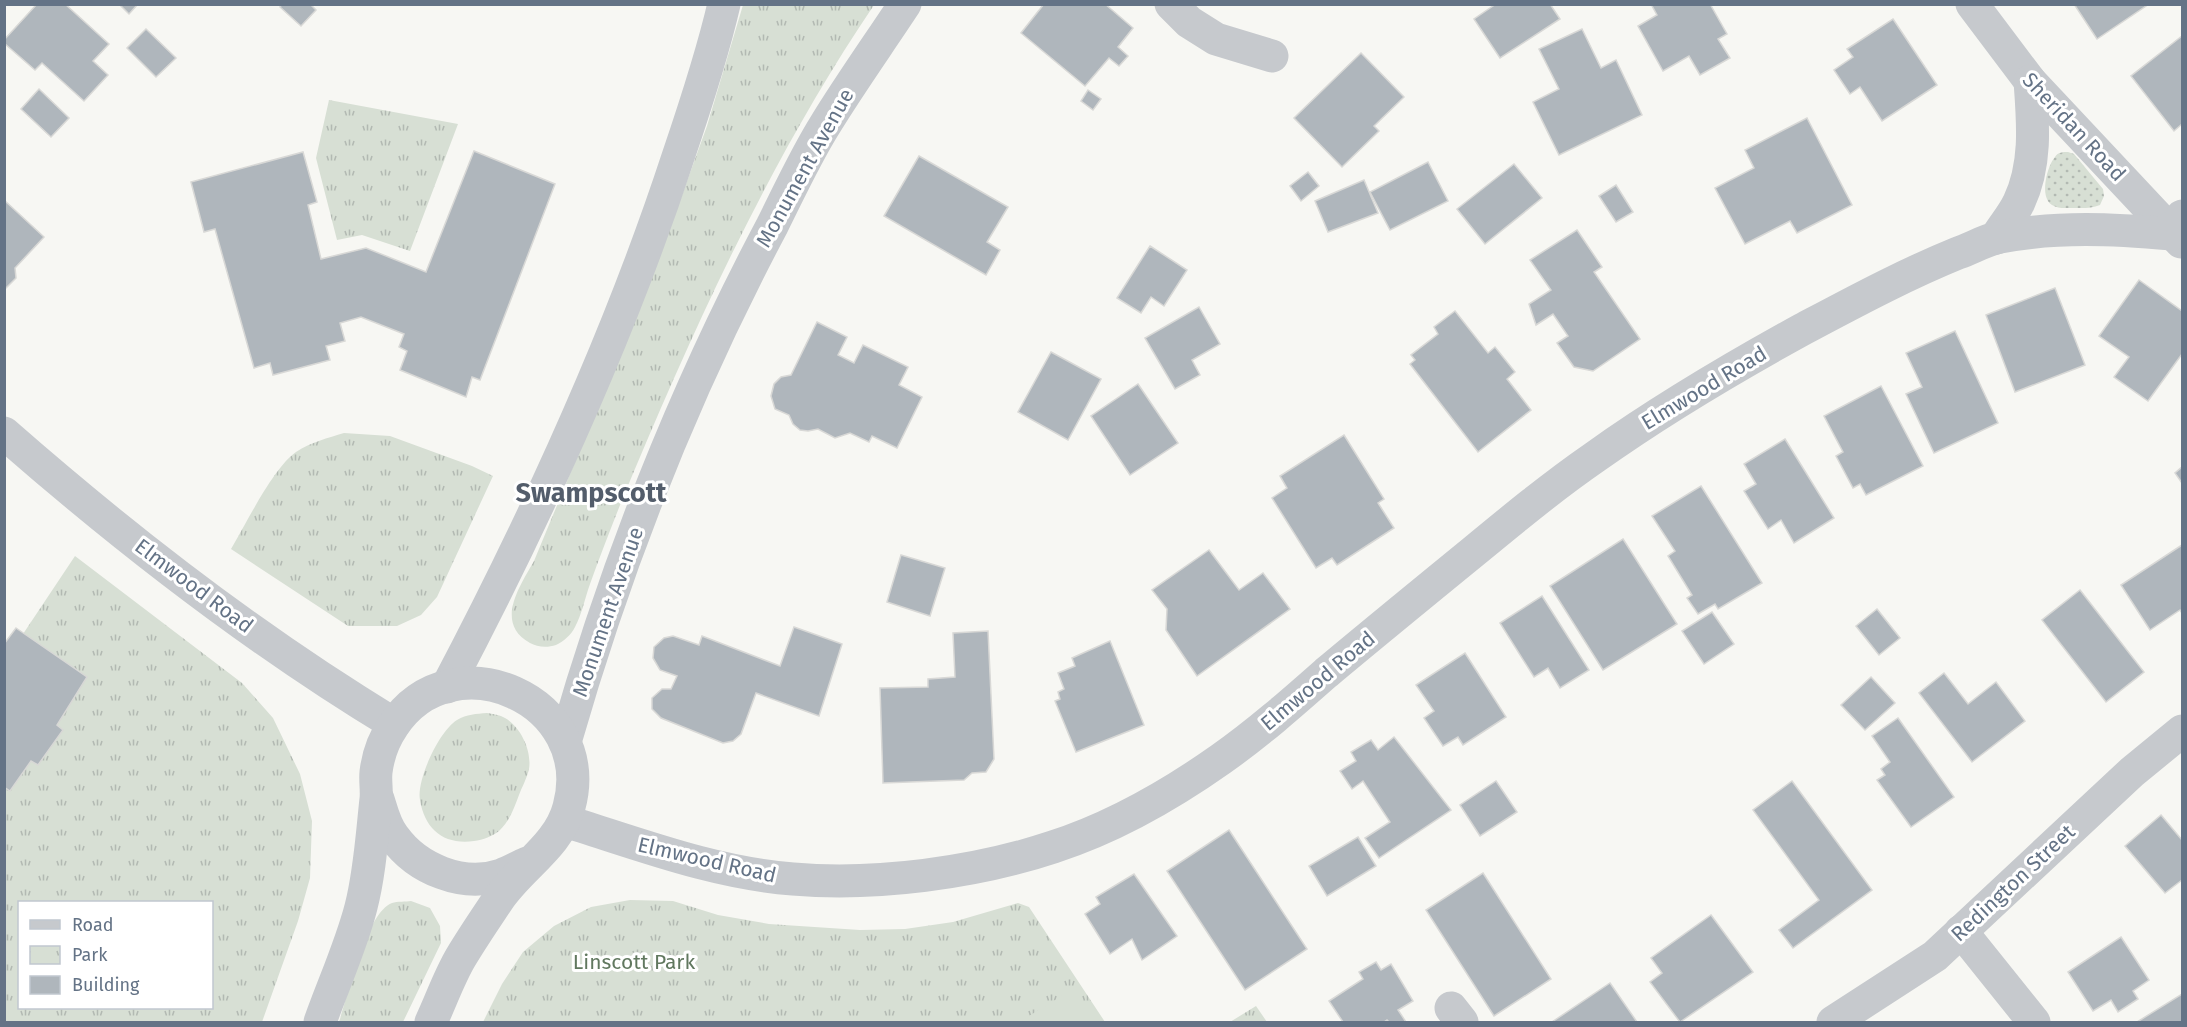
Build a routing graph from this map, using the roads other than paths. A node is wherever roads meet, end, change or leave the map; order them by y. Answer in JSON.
{"nodes":[{"id":1,"x":905,"y":4,"type":"edge"},
{"id":2,"x":1171,"y":4,"type":"edge"},
{"id":3,"x":1972,"y":4,"type":"edge"},
{"id":4,"x":714,"y":9,"type":"edge"},
{"id":5,"x":1272,"y":56,"type":"dead end"},
{"id":6,"x":2030,"y":81,"type":"junction"},
{"id":7,"x":2179,"y":231,"type":"edge"},
{"id":8,"x":1996,"y":238,"type":"junction"},
{"id":9,"x":4,"y":433,"type":"edge"},
{"id":10,"x":447,"y":687,"type":"junction"},
{"id":11,"x":394,"y":724,"type":"junction"},
{"id":12,"x":2182,"y":731,"type":"edge"},
{"id":13,"x":565,"y":742,"type":"junction"},
{"id":14,"x":377,"y":794,"type":"junction"},
{"id":15,"x":565,"y":821,"type":"junction"},
{"id":16,"x":531,"y":861,"type":"junction"},
{"id":17,"x":1962,"y":931,"type":"junction"},
{"id":18,"x":320,"y":1023,"type":"edge"},
{"id":19,"x":431,"y":1023,"type":"edge"},
{"id":20,"x":1833,"y":1023,"type":"edge"},
{"id":21,"x":2034,"y":1023,"type":"edge"}],
"edges":[{"from":1,"to":13,"type":"street","name":"Monument Avenue"},
{"from":2,"to":5,"type":"street"},
{"from":3,"to":6,"type":"street","name":"Sheridan Road"},
{"from":4,"to":10,"type":"street"},
{"from":6,"to":7,"type":"street","name":"Sheridan Road"},
{"from":6,"to":8,"type":"street"},
{"from":7,"to":8,"type":"street","name":"Elmwood Road"},
{"from":8,"to":15,"type":"street","name":"Elmwood Road"},
{"from":9,"to":11,"type":"street","name":"Elmwood Road"},
{"from":10,"to":11,"type":"street"},
{"from":10,"to":13,"type":"street"},
{"from":11,"to":14,"type":"street"},
{"from":12,"to":17,"type":"street","name":"Redington Street"},
{"from":13,"to":15,"type":"street","name":"Monument Avenue"},
{"from":14,"to":16,"type":"street"},
{"from":14,"to":18,"type":"street"},
{"from":15,"to":16,"type":"street","name":"Monument Avenue"},
{"from":16,"to":19,"type":"street","name":"Monument Avenue"},
{"from":17,"to":20,"type":"street","name":"Redington Street"},
{"from":17,"to":21,"type":"street"}]}
